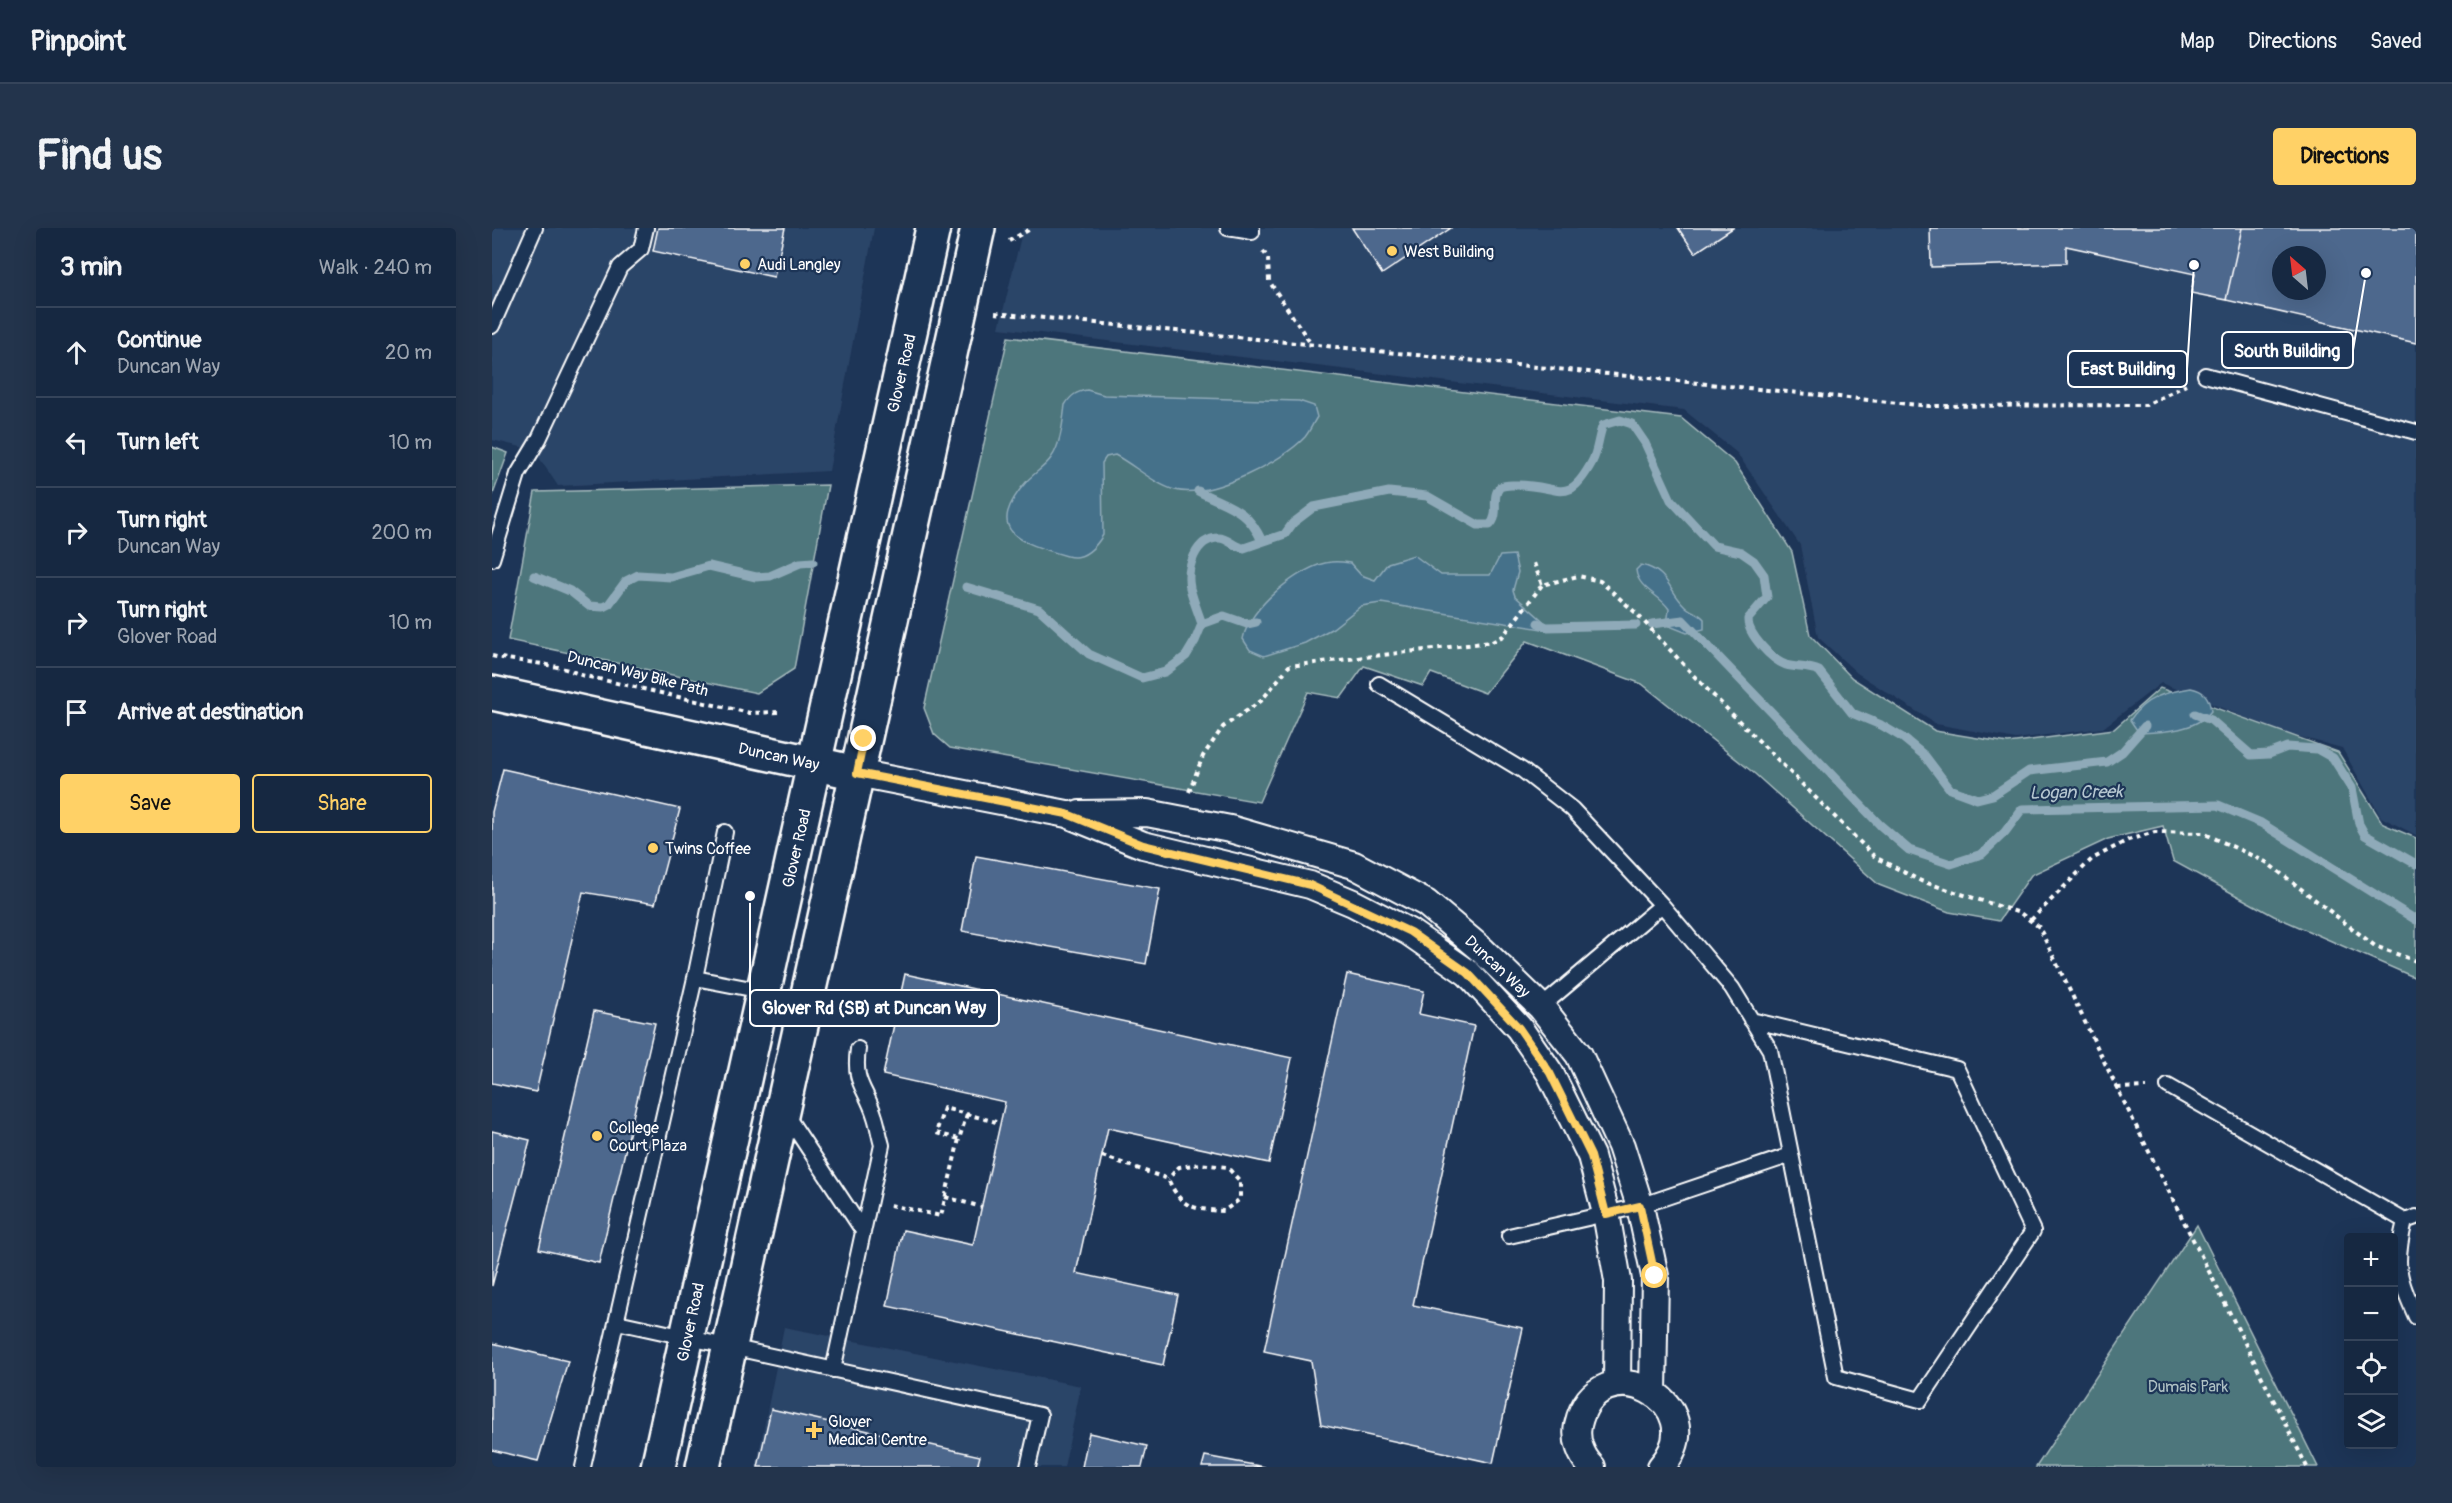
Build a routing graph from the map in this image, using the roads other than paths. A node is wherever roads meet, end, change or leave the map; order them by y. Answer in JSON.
{"nodes":[{"id":1,"x":535,"y":228,"type":"edge"},
{"id":2,"x":646,"y":228,"type":"edge"},
{"id":3,"x":933,"y":228,"type":"edge"},
{"id":4,"x":978,"y":228,"type":"edge"},
{"id":5,"x":1228,"y":228,"type":"edge"},
{"id":6,"x":1252,"y":230,"type":"edge"},
{"id":7,"x":492,"y":326,"type":"edge"},
{"id":8,"x":2205,"y":375,"type":"road end"},
{"id":9,"x":2416,"y":432,"type":"edge"},
{"id":10,"x":492,"y":559,"type":"edge"},
{"id":11,"x":1379,"y":684,"type":"dead end"},
{"id":12,"x":492,"y":693,"type":"edge"},
{"id":13,"x":815,"y":764,"type":"junction"},
{"id":14,"x":857,"y":773,"type":"junction"},
{"id":15,"x":1067,"y":814,"type":"junction"},
{"id":16,"x":725,"y":832,"type":"dead end"},
{"id":17,"x":1662,"y":905,"type":"junction"},
{"id":18,"x":695,"y":978,"type":"junction"},
{"id":19,"x":762,"y":991,"type":"junction"},
{"id":20,"x":1541,"y":1007,"type":"junction"},
{"id":21,"x":1751,"y":1020,"type":"junction"},
{"id":22,"x":858,"y":1049,"type":"dead end"},
{"id":23,"x":2168,"y":1086,"type":"road end"},
{"id":24,"x":783,"y":1110,"type":"junction"},
{"id":25,"x":1791,"y":1155,"type":"junction"},
{"id":26,"x":1640,"y":1206,"type":"junction"},
{"id":27,"x":1606,"y":1214,"type":"junction"},
{"id":28,"x":2411,"y":1219,"type":"edge"},
{"id":29,"x":863,"y":1231,"type":"junction"},
{"id":30,"x":1509,"y":1236,"type":"dead end"},
{"id":31,"x":2416,"y":1317,"type":"edge"},
{"id":32,"x":617,"y":1322,"type":"junction"},
{"id":33,"x":687,"y":1337,"type":"junction"},
{"id":34,"x":729,"y":1347,"type":"junction"},
{"id":35,"x":833,"y":1370,"type":"junction"},
{"id":36,"x":1617,"y":1384,"type":"junction"},
{"id":37,"x":1653,"y":1392,"type":"junction"},
{"id":38,"x":583,"y":1467,"type":"edge"},
{"id":39,"x":658,"y":1467,"type":"edge"},
{"id":40,"x":703,"y":1467,"type":"edge"},
{"id":41,"x":1028,"y":1467,"type":"edge"},
{"id":42,"x":1592,"y":1467,"type":"edge"},
{"id":43,"x":1661,"y":1467,"type":"edge"}],
"edges":[{"from":1,"to":7,"type":"lane"},
{"from":2,"to":10,"type":"lane"},
{"from":3,"to":13,"type":"main road","name":"Glover Road"},
{"from":4,"to":14,"type":"main road"},
{"from":5,"to":6,"type":"lane"},
{"from":8,"to":9,"type":"lane"},
{"from":11,"to":17,"type":"lane"},
{"from":12,"to":13,"type":"main road","name":"Duncan Way"},
{"from":13,"to":14,"type":"main road","name":"Duncan Way"},
{"from":13,"to":19,"type":"main road","name":"Glover Road"},
{"from":14,"to":15,"type":"street","name":"Duncan Way"},
{"from":14,"to":24,"type":"main road"},
{"from":15,"to":20,"type":"street","name":"Duncan Way"},
{"from":15,"to":27,"type":"street","name":"Duncan Way"},
{"from":16,"to":18,"type":"lane"},
{"from":17,"to":20,"type":"lane"},
{"from":17,"to":21,"type":"lane"},
{"from":18,"to":19,"type":"lane"},
{"from":18,"to":32,"type":"lane"},
{"from":19,"to":33,"type":"main road","name":"Glover Road"},
{"from":20,"to":26,"type":"street","name":"Duncan Way"},
{"from":21,"to":25,"type":"lane"},
{"from":21,"to":25,"type":"lane"},
{"from":22,"to":29,"type":"lane"},
{"from":23,"to":28,"type":"lane"},
{"from":24,"to":29,"type":"lane"},
{"from":24,"to":34,"type":"main road"},
{"from":25,"to":26,"type":"lane"},
{"from":26,"to":27,"type":"lane"},
{"from":26,"to":37,"type":"street","name":"Duncan Way"},
{"from":27,"to":30,"type":"lane"},
{"from":27,"to":36,"type":"street","name":"Duncan Way"},
{"from":28,"to":31,"type":"lane"},
{"from":29,"to":35,"type":"lane"},
{"from":32,"to":33,"type":"lane"},
{"from":32,"to":38,"type":"lane"},
{"from":33,"to":34,"type":"lane"},
{"from":33,"to":39,"type":"main road","name":"Glover Road"},
{"from":34,"to":35,"type":"lane"},
{"from":34,"to":40,"type":"main road"},
{"from":35,"to":41,"type":"lane"},
{"from":36,"to":37,"type":"street"},
{"from":36,"to":42,"type":"street"},
{"from":37,"to":43,"type":"street"}]}
